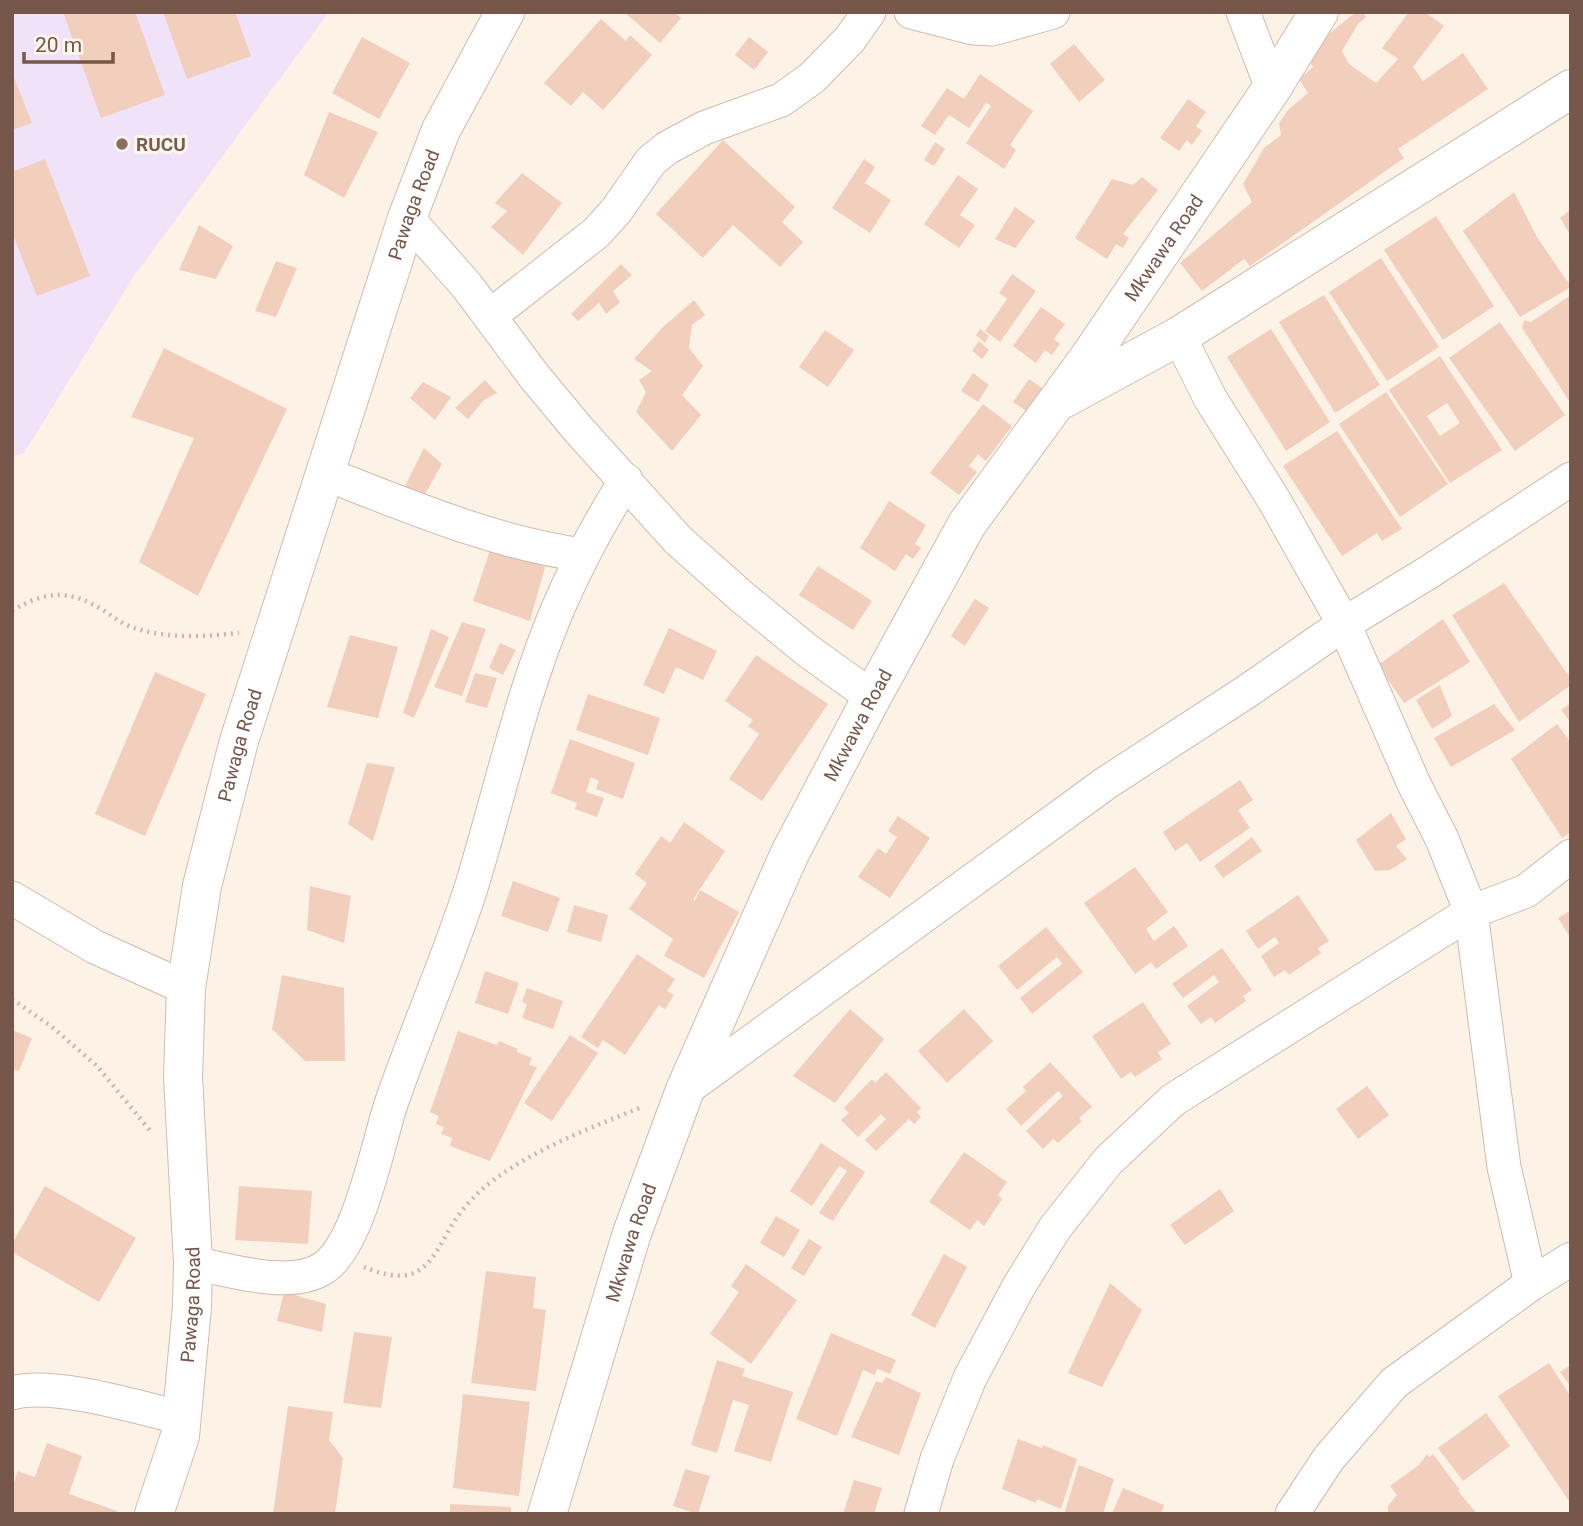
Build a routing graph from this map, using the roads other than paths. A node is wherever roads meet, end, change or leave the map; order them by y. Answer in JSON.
{"nodes":[{"id":1,"x":505,"y":12,"type":"edge"},
{"id":2,"x":869,"y":12,"type":"edge"},
{"id":3,"x":911,"y":12,"type":"edge"},
{"id":4,"x":1054,"y":12,"type":"edge"},
{"id":5,"x":1319,"y":12,"type":"edge"},
{"id":6,"x":1236,"y":14,"type":"edge"},
{"id":7,"x":1272,"y":89,"type":"junction"},
{"id":8,"x":1571,"y":89,"type":"edge"},
{"id":9,"x":407,"y":218,"type":"junction"},
{"id":10,"x":490,"y":316,"type":"junction"},
{"id":11,"x":1179,"y":336,"type":"junction"},
{"id":12,"x":1059,"y":401,"type":"junction"},
{"id":13,"x":326,"y":474,"type":"junction"},
{"id":14,"x":1571,"y":479,"type":"edge"},
{"id":15,"x":626,"y":480,"type":"junction"},
{"id":16,"x":583,"y":555,"type":"junction"},
{"id":17,"x":1344,"y":624,"type":"junction"},
{"id":18,"x":872,"y":697,"type":"junction"},
{"id":19,"x":1571,"y":856,"type":"edge"},
{"id":20,"x":12,"y":898,"type":"edge"},
{"id":21,"x":1471,"y":912,"type":"junction"},
{"id":22,"x":186,"y":988,"type":"junction"},
{"id":23,"x":685,"y":1090,"type":"junction"},
{"id":24,"x":1571,"y":1259,"type":"edge"},
{"id":25,"x":193,"y":1263,"type":"junction"},
{"id":26,"x":1531,"y":1284,"type":"junction"},
{"id":27,"x":12,"y":1393,"type":"edge"},
{"id":28,"x":182,"y":1418,"type":"junction"},
{"id":29,"x":154,"y":1514,"type":"edge"},
{"id":30,"x":547,"y":1514,"type":"edge"},
{"id":31,"x":921,"y":1514,"type":"edge"},
{"id":32,"x":1292,"y":1514,"type":"edge"}],
"edges":[{"from":1,"to":9,"type":"street","name":"Pawaga Road"},
{"from":2,"to":10,"type":"street"},
{"from":3,"to":4,"type":"street"},
{"from":5,"to":7,"type":"street","name":"Mkwawa Road"},
{"from":6,"to":7,"type":"street"},
{"from":7,"to":12,"type":"street","name":"Mkwawa Road"},
{"from":8,"to":11,"type":"street"},
{"from":9,"to":10,"type":"street"},
{"from":9,"to":13,"type":"street","name":"Pawaga Road"},
{"from":10,"to":15,"type":"street"},
{"from":11,"to":12,"type":"street"},
{"from":11,"to":17,"type":"street"},
{"from":12,"to":18,"type":"street","name":"Mkwawa Road"},
{"from":13,"to":16,"type":"street"},
{"from":13,"to":22,"type":"street","name":"Pawaga Road"},
{"from":14,"to":17,"type":"street"},
{"from":15,"to":16,"type":"street"},
{"from":15,"to":18,"type":"street"},
{"from":16,"to":25,"type":"street"},
{"from":17,"to":21,"type":"street"},
{"from":17,"to":23,"type":"street"},
{"from":18,"to":23,"type":"street","name":"Mkwawa Road"},
{"from":19,"to":21,"type":"street"},
{"from":20,"to":22,"type":"street"},
{"from":21,"to":26,"type":"street"},
{"from":21,"to":31,"type":"street"},
{"from":22,"to":25,"type":"street","name":"Pawaga Road"},
{"from":23,"to":30,"type":"street","name":"Mkwawa Road"},
{"from":24,"to":26,"type":"street"},
{"from":25,"to":28,"type":"street","name":"Pawaga Road"},
{"from":26,"to":32,"type":"street"},
{"from":27,"to":28,"type":"street"},
{"from":28,"to":29,"type":"street","name":"Pawaga Road"}]}
